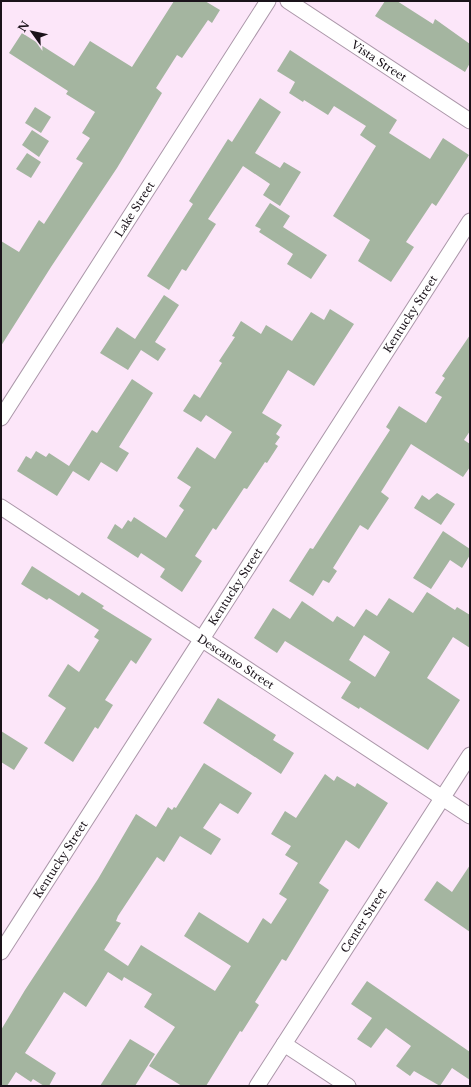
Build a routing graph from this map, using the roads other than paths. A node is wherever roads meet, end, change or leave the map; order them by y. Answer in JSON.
{"nodes":[{"id":1,"x":268,"y":1,"type":"edge"},
{"id":2,"x":288,"y":1,"type":"edge"},
{"id":3,"x":470,"y":121,"type":"edge"},
{"id":4,"x":470,"y":221,"type":"edge"},
{"id":5,"x":1,"y":418,"type":"edge"},
{"id":6,"x":1,"y":507,"type":"edge"},
{"id":7,"x":202,"y":639,"type":"junction"},
{"id":8,"x":470,"y":755,"type":"edge"},
{"id":9,"x":442,"y":797,"type":"junction"},
{"id":10,"x":470,"y":816,"type":"edge"},
{"id":11,"x":1,"y":952,"type":"edge"},
{"id":12,"x":284,"y":1044,"type":"junction"},
{"id":13,"x":257,"y":1086,"type":"edge"},
{"id":14,"x":348,"y":1086,"type":"edge"}],
"edges":[{"from":1,"to":5,"type":"street","name":"Lake Street"},
{"from":2,"to":3,"type":"street","name":"Vista Street"},
{"from":4,"to":7,"type":"street","name":"Kentucky Street"},
{"from":6,"to":7,"type":"street","name":"Descanso Street"},
{"from":7,"to":9,"type":"street","name":"Descanso Street"},
{"from":7,"to":11,"type":"street","name":"Kentucky Street"},
{"from":8,"to":9,"type":"street","name":"Center Street"},
{"from":9,"to":10,"type":"street","name":"Descanso Street"},
{"from":9,"to":12,"type":"street","name":"Center Street"},
{"from":12,"to":13,"type":"street","name":"Center Street"},
{"from":12,"to":14,"type":"street"}]}
